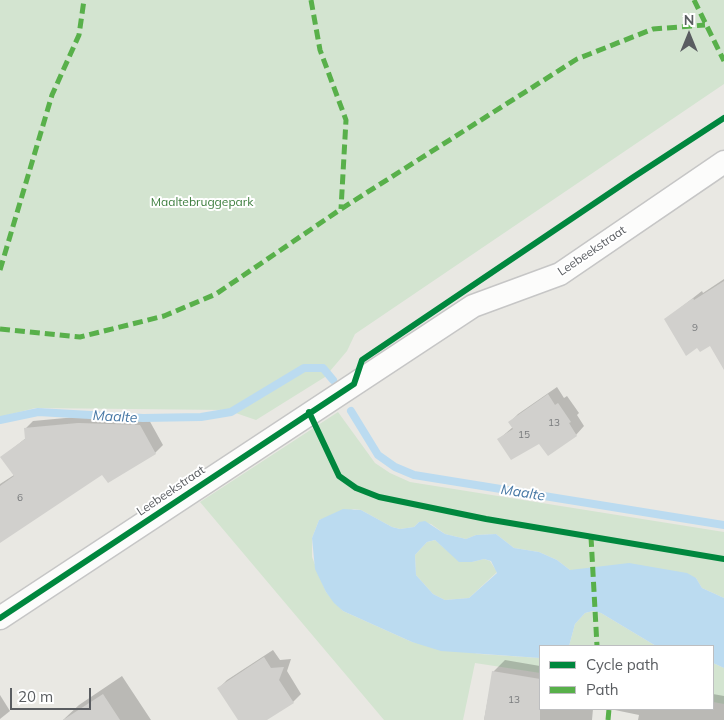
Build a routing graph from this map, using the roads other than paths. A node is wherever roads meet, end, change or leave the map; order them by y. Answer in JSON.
{"nodes":[{"id":1,"x":724,"y":162,"type":"edge"},
{"id":2,"x":0,"y":618,"type":"edge"}],
"edges":[{"from":1,"to":2,"type":"street","name":"Leebeekstraat"}]}
